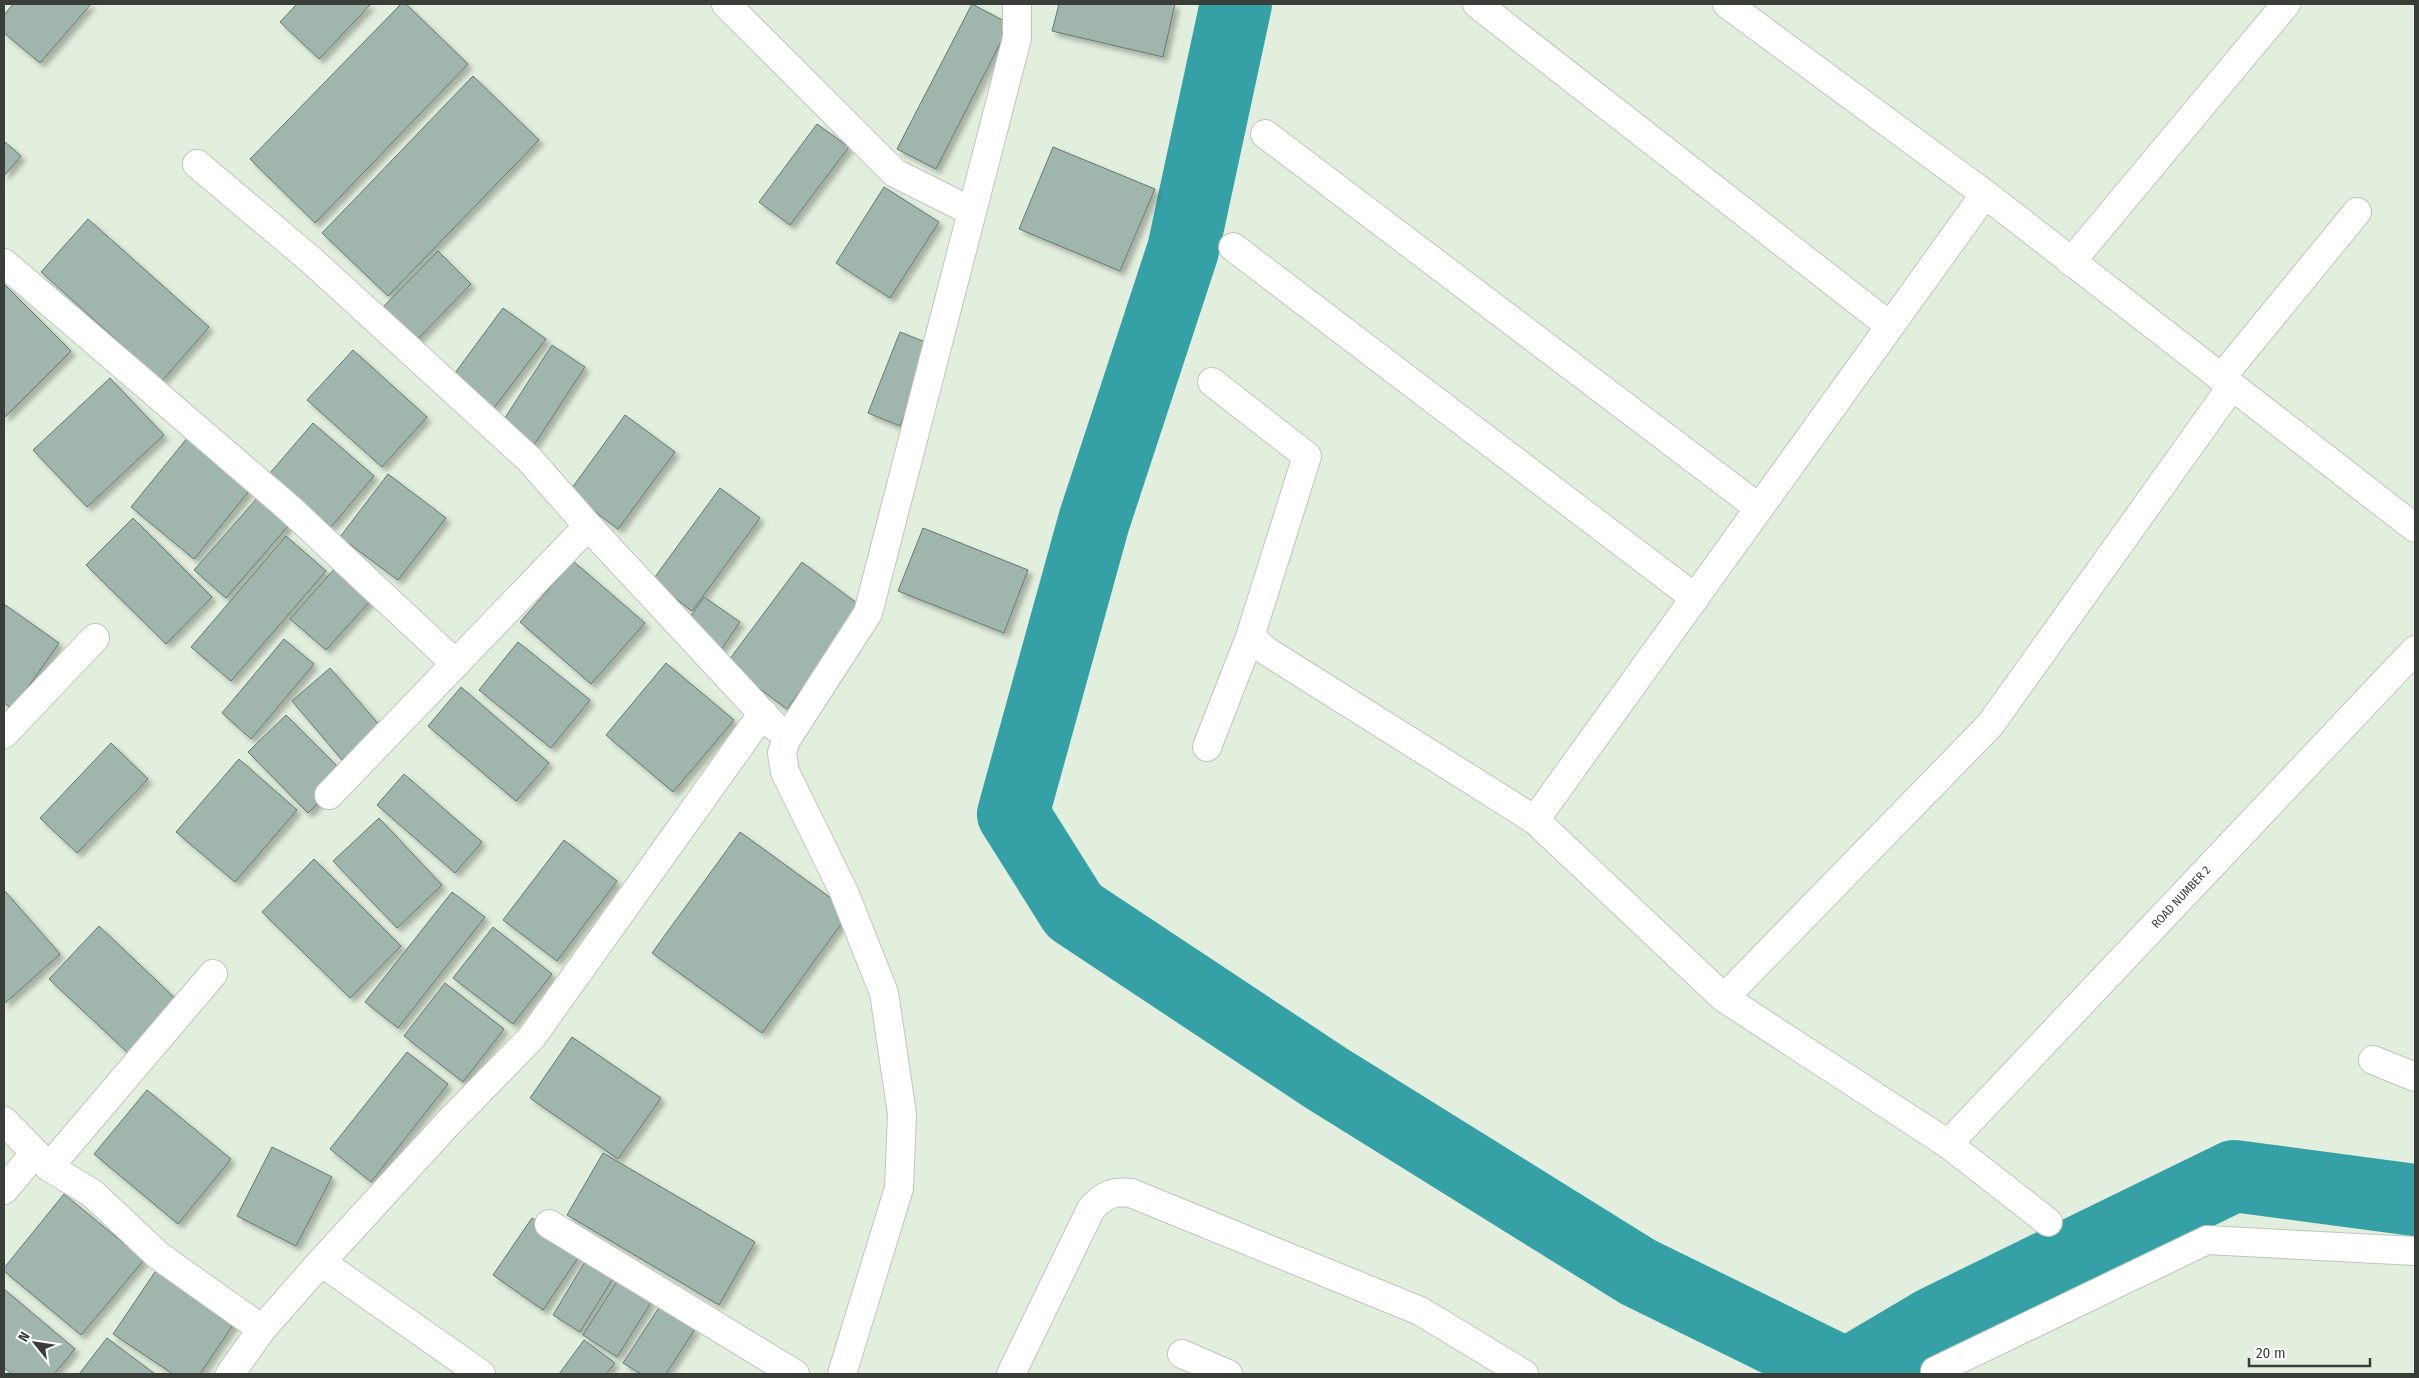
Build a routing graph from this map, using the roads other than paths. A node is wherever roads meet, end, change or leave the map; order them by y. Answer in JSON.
{"nodes":[{"id":1,"x":726,"y":4,"type":"edge"},
{"id":2,"x":1017,"y":4,"type":"edge"},
{"id":3,"x":1477,"y":4,"type":"edge"},
{"id":4,"x":1727,"y":4,"type":"edge"},
{"id":5,"x":2286,"y":4,"type":"edge"},
{"id":6,"x":1265,"y":134,"type":"dead end"},
{"id":7,"x":197,"y":164,"type":"dead end"},
{"id":8,"x":1985,"y":194,"type":"junction"},
{"id":9,"x":971,"y":211,"type":"junction"},
{"id":10,"x":2357,"y":212,"type":"dead end"},
{"id":11,"x":1233,"y":247,"type":"dead end"},
{"id":12,"x":2071,"y":262,"type":"junction"},
{"id":13,"x":4,"y":263,"type":"edge"},
{"id":14,"x":1890,"y":326,"type":"junction"},
{"id":15,"x":1212,"y":382,"type":"dead end"},
{"id":16,"x":2227,"y":382,"type":"junction"},
{"id":17,"x":1759,"y":508,"type":"junction"},
{"id":18,"x":588,"y":526,"type":"junction"},
{"id":19,"x":2415,"y":528,"type":"edge"},
{"id":20,"x":1695,"y":598,"type":"junction"},
{"id":21,"x":95,"y":638,"type":"dead end"},
{"id":22,"x":1250,"y":638,"type":"junction"},
{"id":23,"x":2415,"y":650,"type":"edge"},
{"id":24,"x":456,"y":664,"type":"junction"},
{"id":25,"x":763,"y":713,"type":"junction"},
{"id":26,"x":4,"y":734,"type":"edge"},
{"id":27,"x":786,"y":740,"type":"junction"},
{"id":28,"x":1207,"y":747,"type":"dead end"},
{"id":29,"x":329,"y":796,"type":"dead end"},
{"id":30,"x":1535,"y":820,"type":"junction"},
{"id":31,"x":213,"y":974,"type":"dead end"},
{"id":32,"x":1724,"y":998,"type":"junction"},
{"id":33,"x":2373,"y":1060,"type":"dead end"},
{"id":34,"x":2415,"y":1077,"type":"edge"},
{"id":35,"x":4,"y":1121,"type":"edge"},
{"id":36,"x":1948,"y":1144,"type":"junction"},
{"id":37,"x":42,"y":1160,"type":"junction"},
{"id":38,"x":4,"y":1190,"type":"edge"},
{"id":39,"x":2048,"y":1222,"type":"dead end"},
{"id":40,"x":549,"y":1224,"type":"dead end"},
{"id":41,"x":2415,"y":1251,"type":"edge"},
{"id":42,"x":321,"y":1262,"type":"junction"},
{"id":43,"x":262,"y":1329,"type":"junction"},
{"id":44,"x":1182,"y":1354,"type":"dead end"},
{"id":45,"x":1935,"y":1371,"type":"dead end"},
{"id":46,"x":230,"y":1374,"type":"edge"},
{"id":47,"x":481,"y":1374,"type":"edge"},
{"id":48,"x":795,"y":1374,"type":"edge"},
{"id":49,"x":842,"y":1374,"type":"edge"},
{"id":50,"x":1012,"y":1374,"type":"edge"},
{"id":51,"x":1228,"y":1374,"type":"edge"},
{"id":52,"x":1524,"y":1374,"type":"edge"}],
"edges":[{"from":1,"to":9,"type":"street"},
{"from":2,"to":9,"type":"street"},
{"from":3,"to":14,"type":"street"},
{"from":4,"to":8,"type":"street"},
{"from":5,"to":12,"type":"street"},
{"from":6,"to":17,"type":"street"},
{"from":7,"to":18,"type":"street"},
{"from":8,"to":12,"type":"street"},
{"from":8,"to":14,"type":"street"},
{"from":9,"to":27,"type":"street"},
{"from":10,"to":16,"type":"street"},
{"from":11,"to":20,"type":"street"},
{"from":12,"to":16,"type":"street"},
{"from":13,"to":24,"type":"street"},
{"from":14,"to":17,"type":"street"},
{"from":15,"to":22,"type":"street"},
{"from":16,"to":19,"type":"street"},
{"from":16,"to":32,"type":"street"},
{"from":17,"to":20,"type":"street"},
{"from":18,"to":24,"type":"street"},
{"from":18,"to":25,"type":"street"},
{"from":20,"to":30,"type":"street"},
{"from":21,"to":26,"type":"street"},
{"from":22,"to":28,"type":"street"},
{"from":22,"to":30,"type":"street"},
{"from":23,"to":36,"type":"street","name":"ROAD NUMBER 2"},
{"from":24,"to":29,"type":"street"},
{"from":25,"to":27,"type":"street"},
{"from":25,"to":42,"type":"street"},
{"from":27,"to":49,"type":"street"},
{"from":30,"to":32,"type":"street"},
{"from":31,"to":37,"type":"street"},
{"from":32,"to":36,"type":"street"},
{"from":33,"to":34,"type":"street"},
{"from":35,"to":37,"type":"street"},
{"from":36,"to":39,"type":"street"},
{"from":37,"to":38,"type":"street"},
{"from":37,"to":43,"type":"street"},
{"from":40,"to":48,"type":"street"},
{"from":41,"to":45,"type":"street"},
{"from":42,"to":43,"type":"street"},
{"from":42,"to":47,"type":"street"},
{"from":43,"to":46,"type":"street"},
{"from":44,"to":51,"type":"street"},
{"from":50,"to":52,"type":"street"}]}
